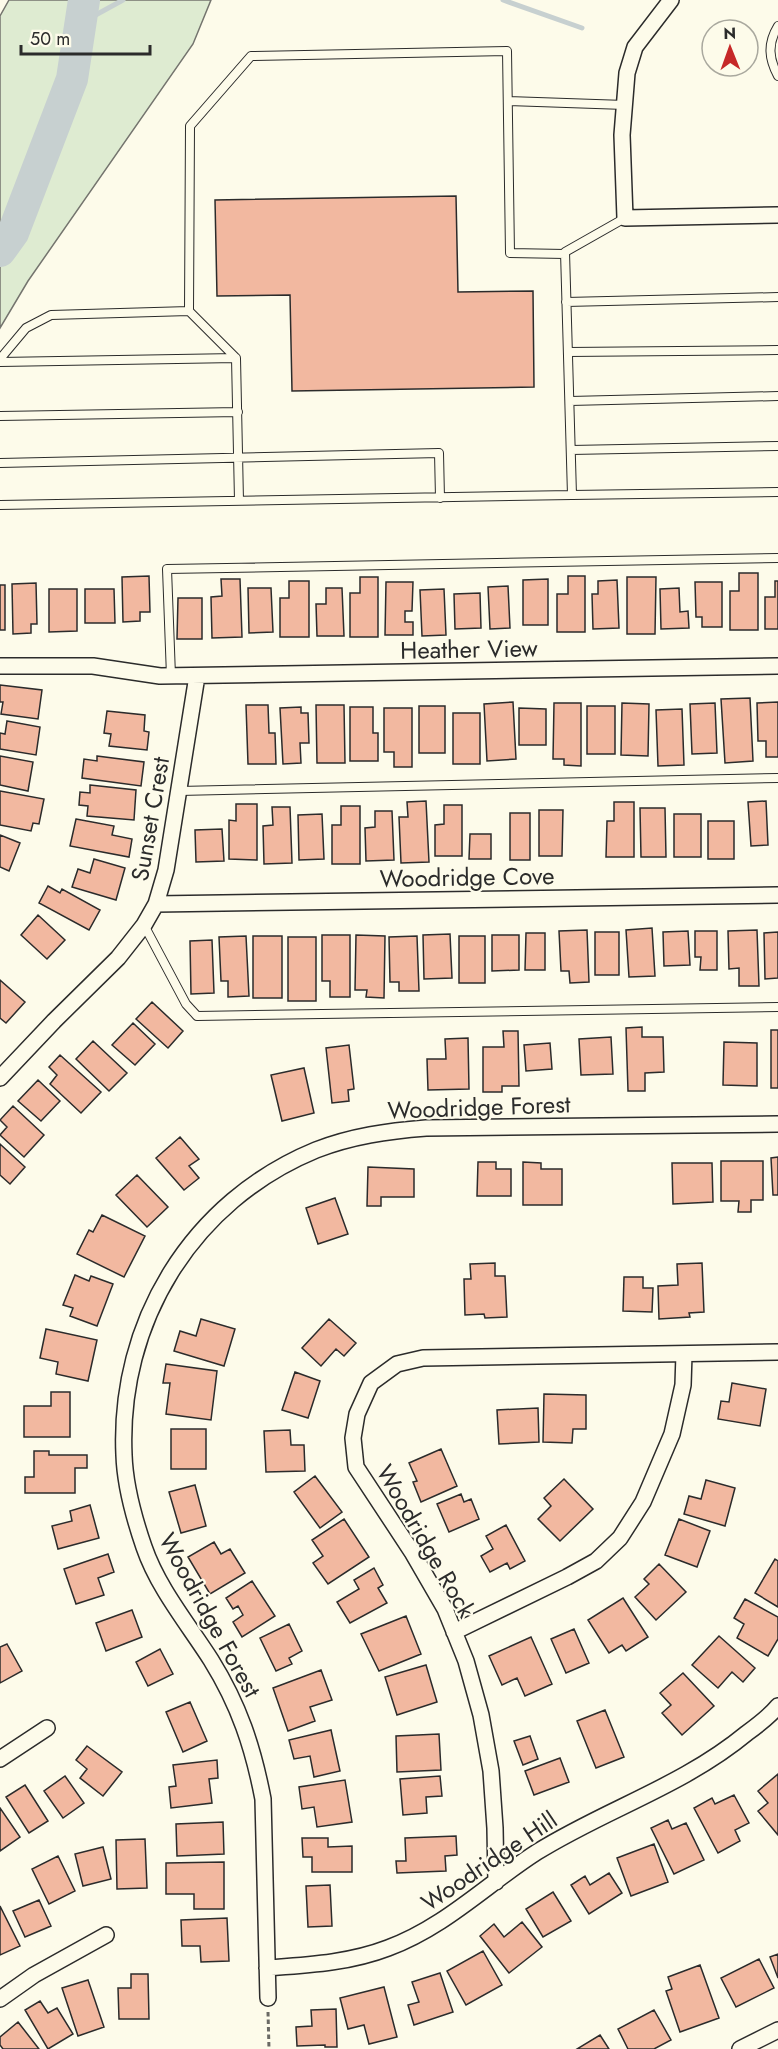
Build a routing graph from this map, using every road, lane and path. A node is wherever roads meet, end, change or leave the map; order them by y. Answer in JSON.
{"nodes":[{"id":1,"x":671,"y":0,"type":"edge"},
{"id":2,"x":778,"y":26,"type":"edge"},
{"id":3,"x":778,"y":76,"type":"edge"},
{"id":4,"x":508,"y":101,"type":"junction"},
{"id":5,"x":625,"y":105,"type":"junction"},
{"id":6,"x":778,"y":215,"type":"edge"},
{"id":7,"x":625,"y":218,"type":"junction"},
{"id":8,"x":565,"y":254,"type":"junction"},
{"id":9,"x":778,"y":297,"type":"edge"},
{"id":10,"x":566,"y":302,"type":"junction"},
{"id":11,"x":189,"y":311,"type":"junction"},
{"id":12,"x":778,"y":350,"type":"edge"},
{"id":13,"x":568,"y":352,"type":"junction"},
{"id":14,"x":236,"y":358,"type":"junction"},
{"id":15,"x":0,"y":361,"type":"edge"},
{"id":16,"x":778,"y":396,"type":"edge"},
{"id":17,"x":570,"y":401,"type":"junction"},
{"id":18,"x":238,"y":412,"type":"junction"},
{"id":19,"x":0,"y":416,"type":"edge"},
{"id":20,"x":778,"y":446,"type":"edge"},
{"id":21,"x":571,"y":450,"type":"junction"},
{"id":22,"x":238,"y":459,"type":"junction"},
{"id":23,"x":0,"y":463,"type":"edge"},
{"id":24,"x":778,"y":492,"type":"edge"},
{"id":25,"x":572,"y":495,"type":"junction"},
{"id":26,"x":440,"y":498,"type":"junction"},
{"id":27,"x":239,"y":501,"type":"junction"},
{"id":28,"x":0,"y":505,"type":"edge"},
{"id":29,"x":778,"y":558,"type":"edge"},
{"id":30,"x":0,"y":666,"type":"edge"},
{"id":31,"x":778,"y":666,"type":"edge"},
{"id":32,"x":197,"y":675,"type":"junction"},
{"id":33,"x":165,"y":676,"type":"junction"},
{"id":34,"x":778,"y":778,"type":"edge"},
{"id":35,"x":179,"y":791,"type":"junction"},
{"id":36,"x":778,"y":895,"type":"edge"},
{"id":37,"x":156,"y":904,"type":"junction"},
{"id":38,"x":144,"y":925,"type":"junction"},
{"id":39,"x":778,"y":1007,"type":"edge"},
{"id":40,"x":0,"y":1078,"type":"edge"},
{"id":41,"x":778,"y":1124,"type":"edge"},
{"id":42,"x":778,"y":1353,"type":"edge"},
{"id":43,"x":684,"y":1354,"type":"junction"},
{"id":44,"x":454,"y":1632,"type":"junction"},
{"id":45,"x":778,"y":1706,"type":"edge"},
{"id":46,"x":47,"y":1728,"type":"dead end"},
{"id":47,"x":0,"y":1759,"type":"edge"},
{"id":48,"x":496,"y":1882,"type":"junction"},
{"id":49,"x":106,"y":1935,"type":"dead end"},
{"id":50,"x":267,"y":1968,"type":"junction"},
{"id":51,"x":268,"y":1998,"type":"joint"},
{"id":52,"x":0,"y":1999,"type":"edge"},
{"id":53,"x":778,"y":2030,"type":"edge"},
{"id":54,"x":269,"y":2049,"type":"edge"},
{"id":55,"x":740,"y":2049,"type":"edge"}],
"edges":[{"from":1,"to":5,"type":"street"},
{"from":2,"to":3,"type":"lane"},
{"from":4,"to":5,"type":"lane"},
{"from":4,"to":8,"type":"lane"},
{"from":4,"to":11,"type":"lane"},
{"from":5,"to":7,"type":"street"},
{"from":6,"to":7,"type":"street"},
{"from":7,"to":8,"type":"lane"},
{"from":8,"to":10,"type":"lane"},
{"from":9,"to":10,"type":"lane"},
{"from":10,"to":13,"type":"lane"},
{"from":11,"to":14,"type":"lane"},
{"from":11,"to":15,"type":"lane"},
{"from":12,"to":13,"type":"lane"},
{"from":13,"to":17,"type":"lane"},
{"from":14,"to":15,"type":"lane"},
{"from":14,"to":18,"type":"lane"},
{"from":16,"to":17,"type":"lane"},
{"from":17,"to":21,"type":"lane"},
{"from":18,"to":19,"type":"lane"},
{"from":18,"to":22,"type":"lane"},
{"from":20,"to":21,"type":"lane"},
{"from":21,"to":25,"type":"lane"},
{"from":22,"to":23,"type":"lane"},
{"from":22,"to":26,"type":"lane"},
{"from":22,"to":27,"type":"lane"},
{"from":24,"to":25,"type":"lane"},
{"from":25,"to":26,"type":"lane"},
{"from":26,"to":27,"type":"lane"},
{"from":27,"to":28,"type":"lane"},
{"from":29,"to":33,"type":"lane"},
{"from":30,"to":33,"type":"street","name":"Heather View"},
{"from":31,"to":32,"type":"street","name":"Heather View"},
{"from":32,"to":33,"type":"street","name":"Heather View"},
{"from":32,"to":35,"type":"street","name":"Sunset Crest"},
{"from":34,"to":35,"type":"lane"},
{"from":35,"to":37,"type":"street","name":"Sunset Crest"},
{"from":36,"to":37,"type":"street","name":"Woodridge Cove"},
{"from":37,"to":38,"type":"street","name":"Sunset Crest"},
{"from":38,"to":39,"type":"lane"},
{"from":38,"to":40,"type":"street","name":"Sunset Crest"},
{"from":41,"to":50,"type":"street","name":"Woodridge Forest"},
{"from":42,"to":43,"type":"street","name":"Woodridge Rock"},
{"from":43,"to":44,"type":"street"},
{"from":43,"to":44,"type":"street","name":"Woodridge Rock"},
{"from":44,"to":48,"type":"street","name":"Woodridge Rock"},
{"from":45,"to":48,"type":"street","name":"Woodridge Hill"},
{"from":46,"to":47,"type":"street"},
{"from":48,"to":50,"type":"street","name":"Woodridge Hill"},
{"from":49,"to":52,"type":"street"},
{"from":50,"to":51,"type":"street","name":"Woodridge Forest"},
{"from":51,"to":54,"type":"path"},
{"from":53,"to":55,"type":"street"}]}
